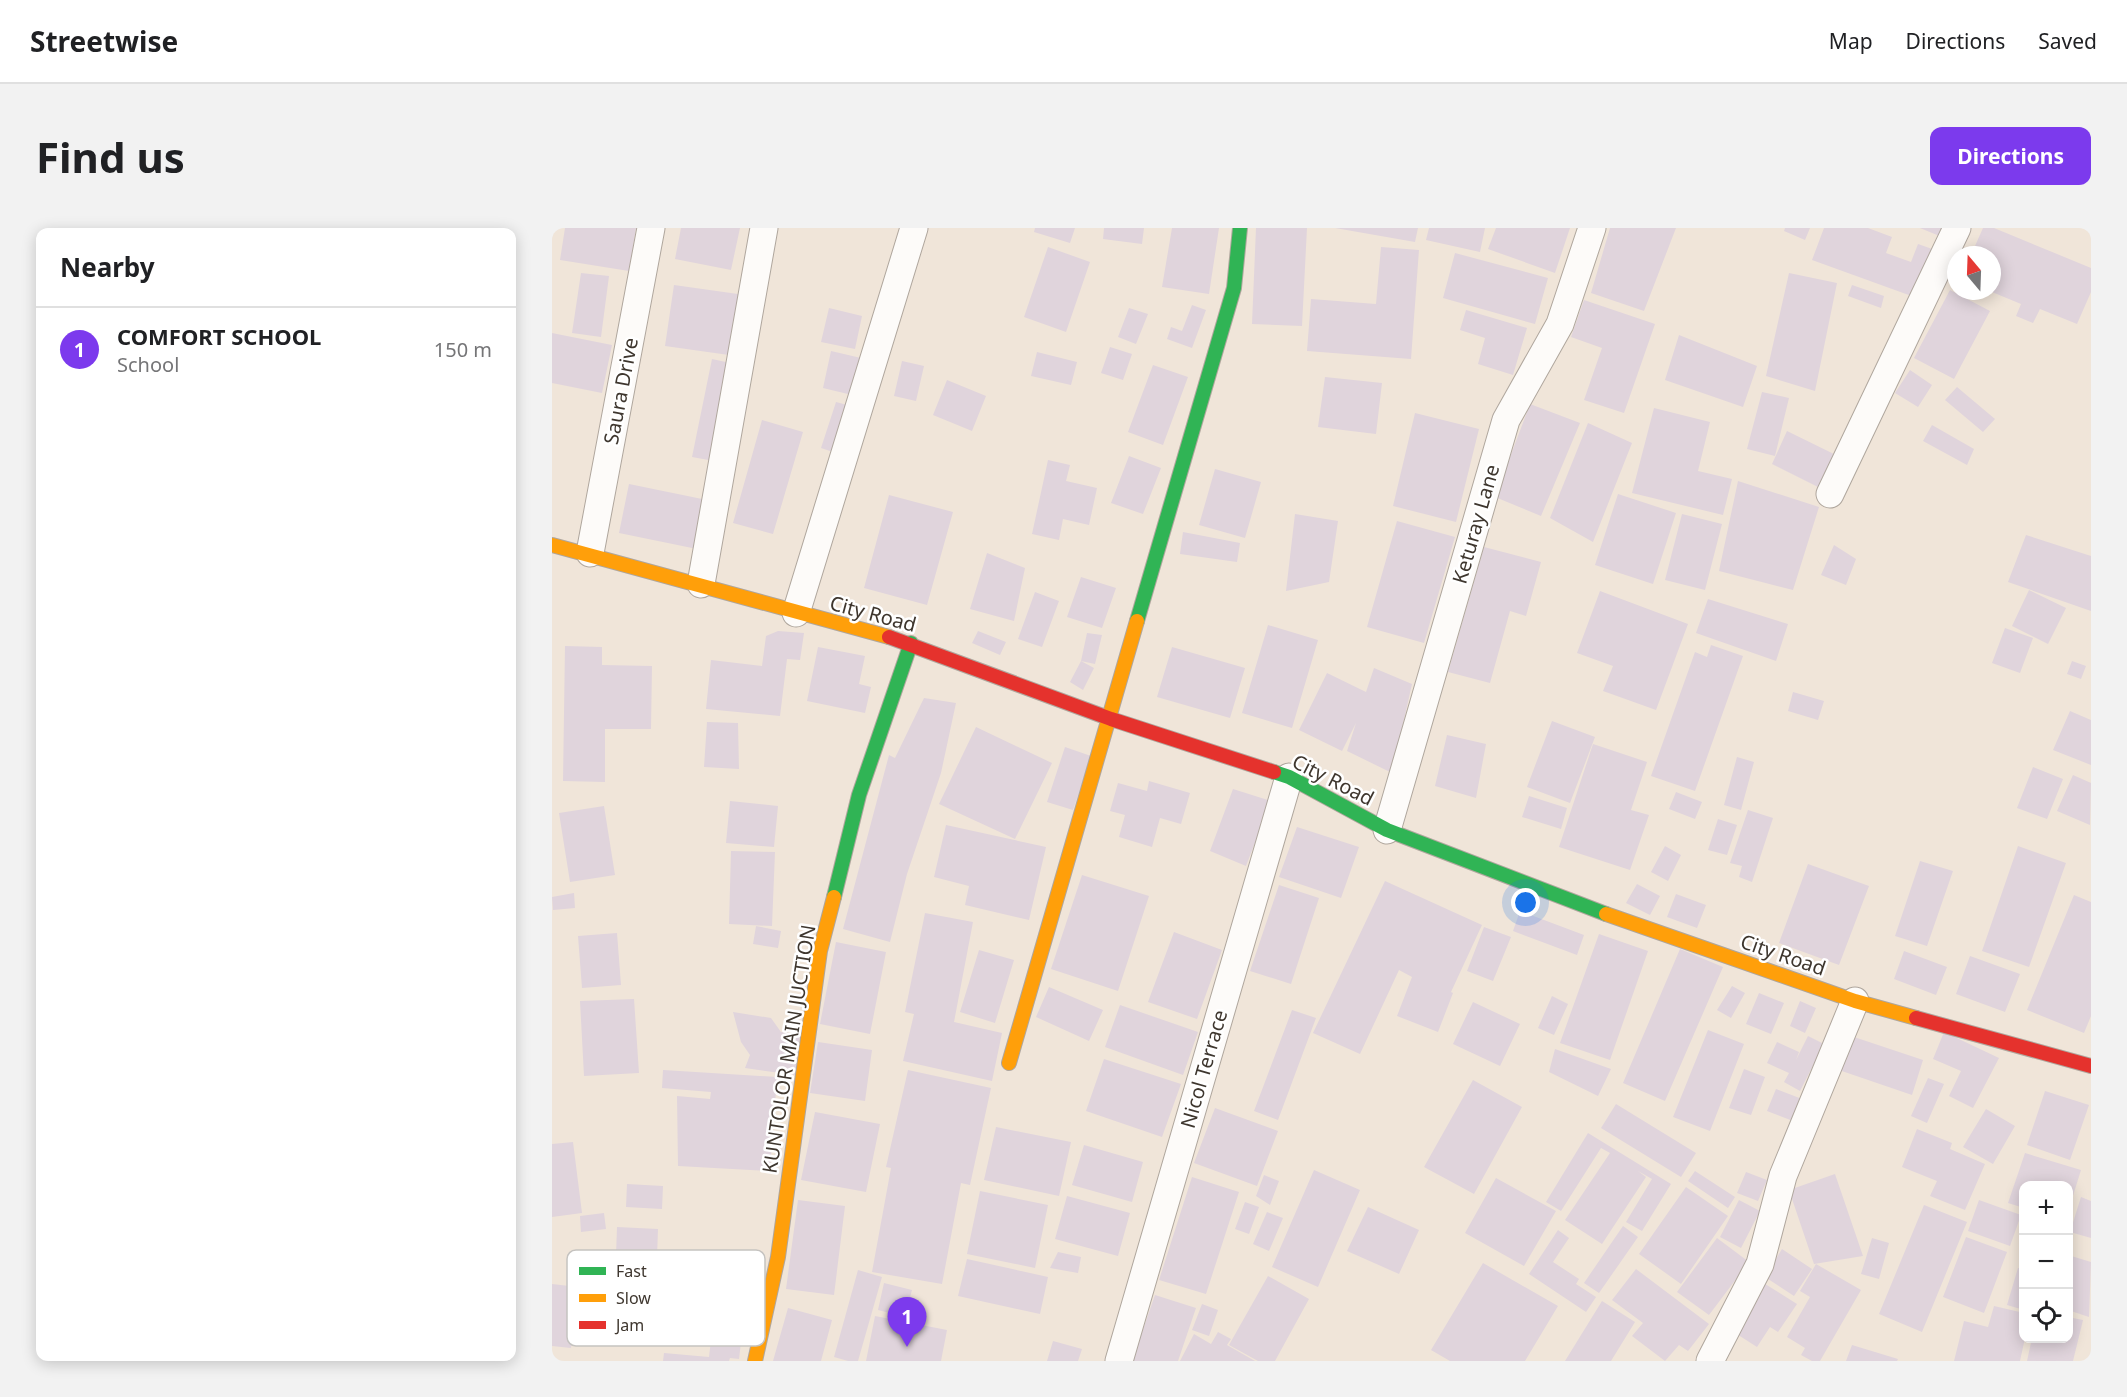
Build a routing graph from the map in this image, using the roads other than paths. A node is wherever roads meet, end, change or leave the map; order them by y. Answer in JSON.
{"nodes":[{"id":1,"x":651,"y":228,"type":"edge"},
{"id":2,"x":764,"y":228,"type":"edge"},
{"id":3,"x":914,"y":228,"type":"edge"},
{"id":4,"x":1240,"y":228,"type":"edge"},
{"id":5,"x":1592,"y":228,"type":"edge"},
{"id":6,"x":1957,"y":228,"type":"edge"},
{"id":7,"x":1830,"y":494,"type":"dead end"},
{"id":8,"x":552,"y":545,"type":"edge"},
{"id":9,"x":590,"y":553,"type":"junction"},
{"id":10,"x":701,"y":584,"type":"junction"},
{"id":11,"x":795,"y":613,"type":"junction"},
{"id":12,"x":911,"y":644,"type":"junction"},
{"id":13,"x":1111,"y":719,"type":"junction"},
{"id":14,"x":1288,"y":777,"type":"junction"},
{"id":15,"x":1387,"y":830,"type":"junction"},
{"id":16,"x":1856,"y":1001,"type":"junction"},
{"id":17,"x":1009,"y":1063,"type":"dead end"},
{"id":18,"x":2091,"y":1066,"type":"edge"},
{"id":19,"x":765,"y":1318,"type":"edge"},
{"id":20,"x":759,"y":1346,"type":"edge"},
{"id":21,"x":756,"y":1361,"type":"edge"},
{"id":22,"x":1119,"y":1361,"type":"edge"},
{"id":23,"x":1710,"y":1361,"type":"edge"}],
"edges":[{"from":1,"to":9,"type":"street","name":"Saura Drive"},
{"from":2,"to":10,"type":"street"},
{"from":3,"to":11,"type":"street"},
{"from":4,"to":13,"type":"main road"},
{"from":5,"to":15,"type":"street","name":"Keturay Lane"},
{"from":6,"to":7,"type":"street"},
{"from":8,"to":9,"type":"main road","name":"City Road"},
{"from":9,"to":10,"type":"main road","name":"City Road"},
{"from":10,"to":11,"type":"main road","name":"City Road"},
{"from":11,"to":12,"type":"main road","name":"City Road"},
{"from":12,"to":13,"type":"main road","name":"City Road"},
{"from":12,"to":19,"type":"main road","name":"KUNTOLOR MAIN JUCTION"},
{"from":13,"to":14,"type":"main road","name":"City Road"},
{"from":13,"to":17,"type":"main road"},
{"from":14,"to":15,"type":"main road","name":"City Road"},
{"from":14,"to":22,"type":"street","name":"Nicol Terrace"},
{"from":15,"to":16,"type":"main road","name":"City Road"},
{"from":16,"to":18,"type":"main road","name":"City Road"},
{"from":16,"to":23,"type":"street"},
{"from":20,"to":21,"type":"main road","name":"KUNTOLOR MAIN JUCTION"}]}
